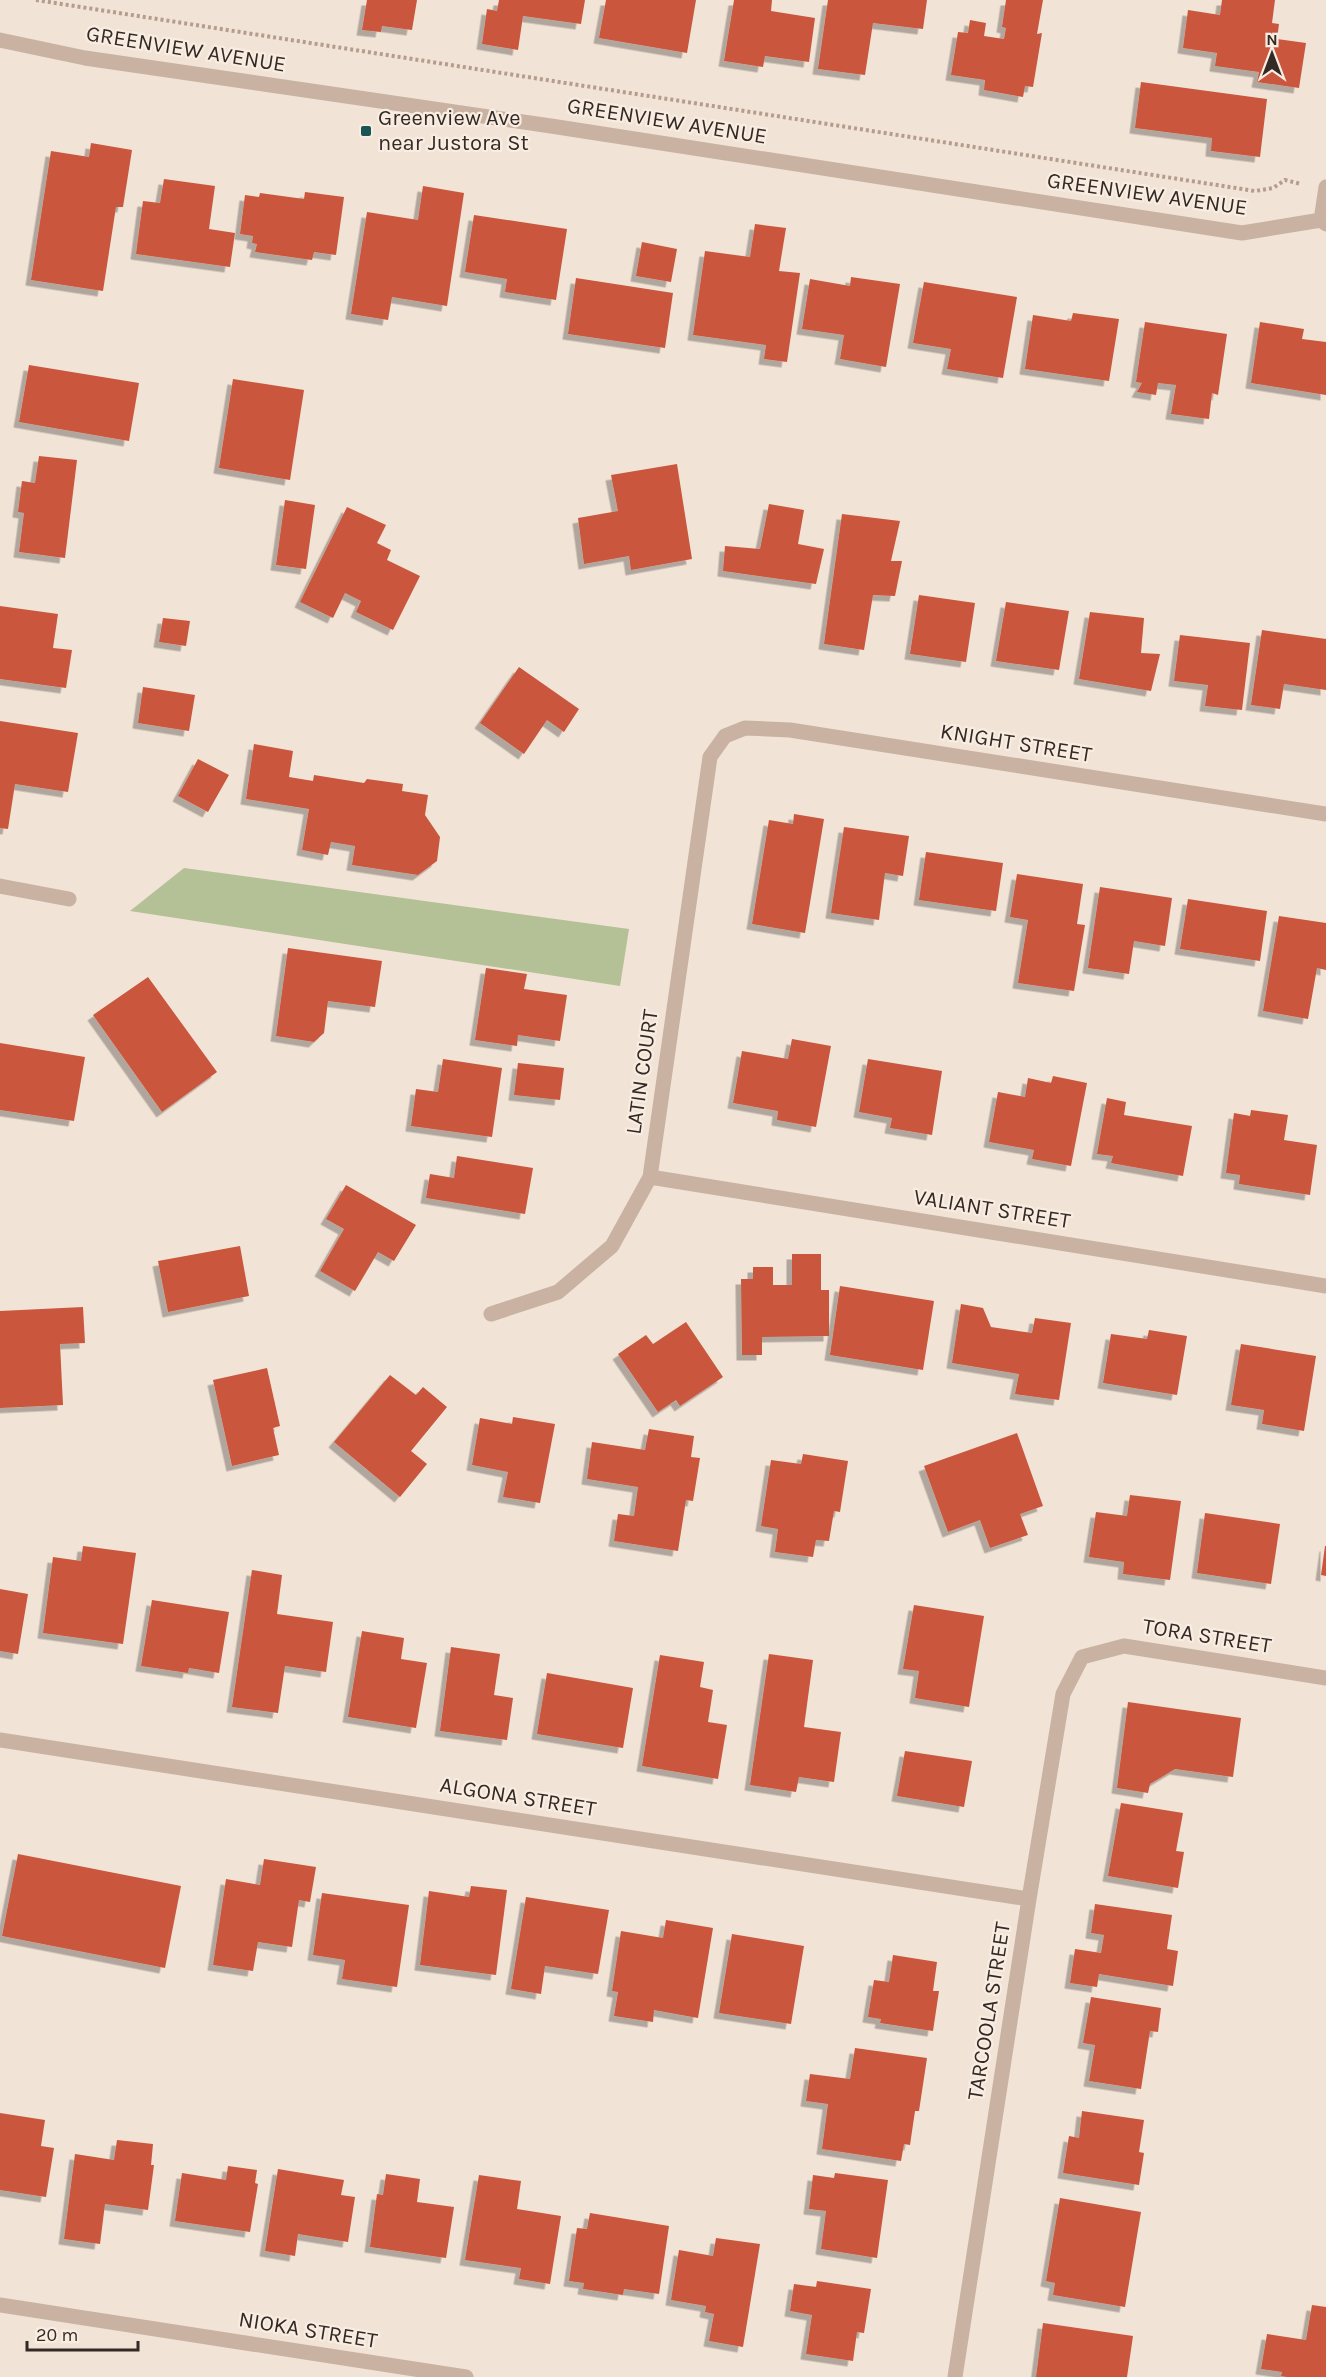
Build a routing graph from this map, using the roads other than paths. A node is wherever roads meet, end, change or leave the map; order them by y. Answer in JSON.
{"nodes":[{"id":1,"x":0,"y":40,"type":"edge"},
{"id":2,"x":1326,"y":187,"type":"edge"},
{"id":3,"x":1323,"y":222,"type":"edge"},
{"id":4,"x":710,"y":757,"type":"joint"},
{"id":5,"x":1326,"y":814,"type":"edge"},
{"id":6,"x":0,"y":886,"type":"edge"},
{"id":7,"x":69,"y":899,"type":"dead end"},
{"id":8,"x":650,"y":1178,"type":"junction"},
{"id":9,"x":1326,"y":1286,"type":"edge"},
{"id":10,"x":491,"y":1314,"type":"dead end"},
{"id":11,"x":1082,"y":1657,"type":"joint"},
{"id":12,"x":1326,"y":1678,"type":"edge"},
{"id":13,"x":0,"y":1740,"type":"edge"},
{"id":14,"x":1029,"y":1899,"type":"junction"},
{"id":15,"x":0,"y":2305,"type":"edge"},
{"id":16,"x":466,"y":2377,"type":"edge"},
{"id":17,"x":956,"y":2377,"type":"edge"}],
"edges":[{"from":1,"to":3,"type":"street","name":"GREENVIEW AVENUE"},
{"from":2,"to":3,"type":"street"},
{"from":4,"to":5,"type":"street","name":"KNIGHT STREET"},
{"from":4,"to":8,"type":"street","name":"LATIN COURT"},
{"from":6,"to":7,"type":"street"},
{"from":8,"to":9,"type":"street","name":"VALIANT STREET"},
{"from":8,"to":10,"type":"street","name":"LATIN COURT"},
{"from":11,"to":12,"type":"street","name":"TORA STREET"},
{"from":11,"to":14,"type":"street","name":"TARCOOLA STREET"},
{"from":13,"to":14,"type":"street","name":"ALGONA STREET"},
{"from":14,"to":17,"type":"street","name":"TARCOOLA STREET"},
{"from":15,"to":16,"type":"street","name":"NIOKA STREET"}]}
